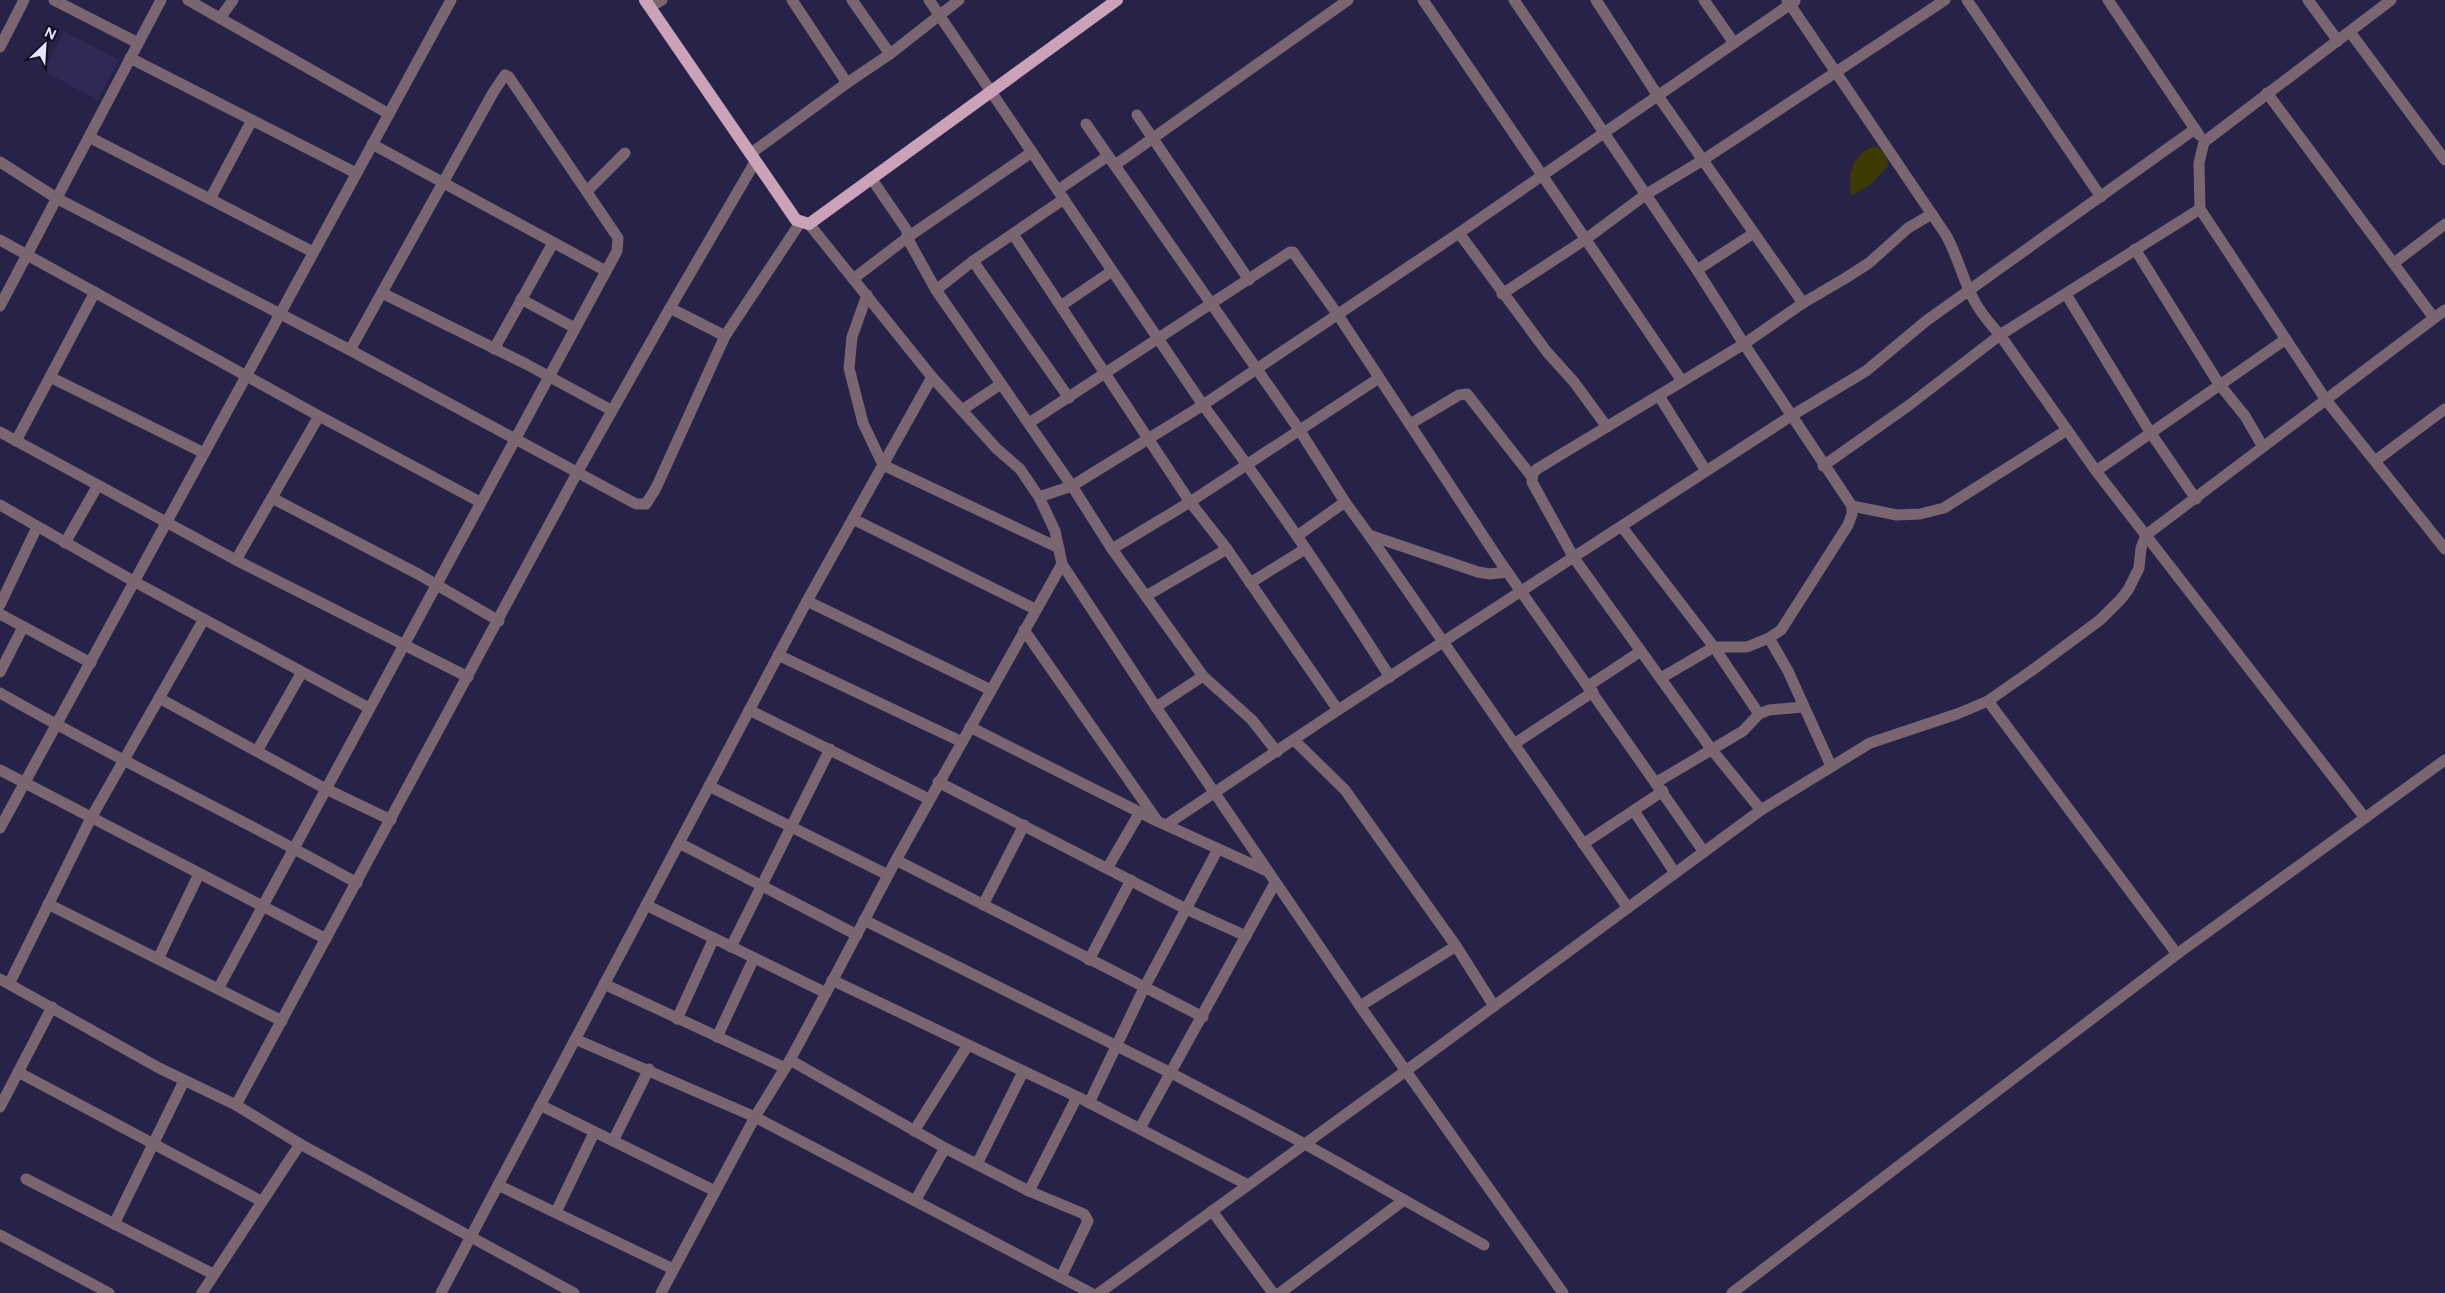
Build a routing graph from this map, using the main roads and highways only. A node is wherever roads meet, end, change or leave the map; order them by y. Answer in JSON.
{"nodes":[{"id":1,"x":1117,"y":0,"type":"edge"},
{"id":2,"x":648,"y":4,"type":"edge"}],
"edges":[{"from":1,"to":2,"type":"main road"}]}
